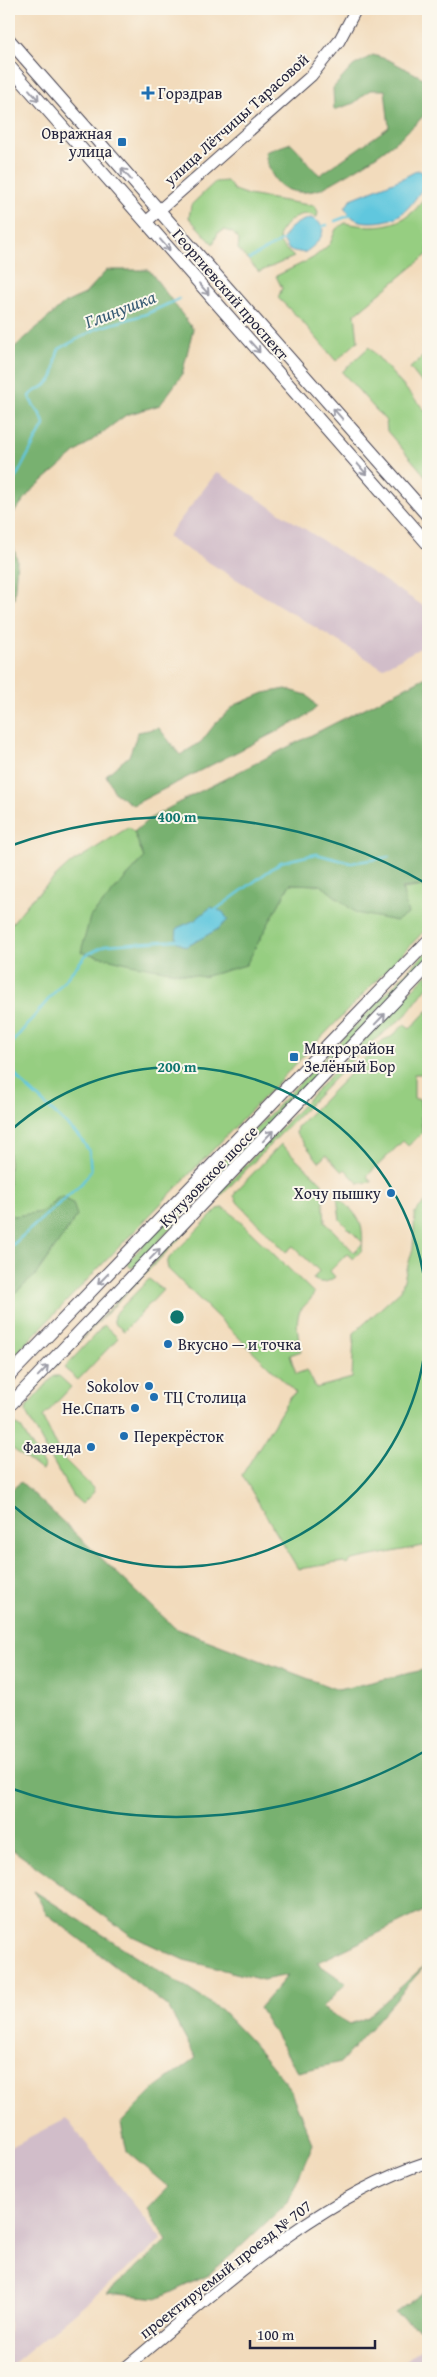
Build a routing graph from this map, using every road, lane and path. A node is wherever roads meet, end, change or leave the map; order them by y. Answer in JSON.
{"nodes":[{"id":1,"x":356,"y":9,"type":"edge"},
{"id":2,"x":9,"y":40,"type":"edge"},
{"id":3,"x":9,"y":66,"type":"edge"},
{"id":4,"x":158,"y":211,"type":"junction"},
{"id":5,"x":146,"y":222,"type":"junction"},
{"id":6,"x":428,"y":516,"type":"edge"},
{"id":7,"x":428,"y":544,"type":"edge"},
{"id":8,"x":428,"y":941,"type":"edge"},
{"id":9,"x":428,"y":966,"type":"edge"},
{"id":10,"x":9,"y":1376,"type":"edge"},
{"id":11,"x":9,"y":1406,"type":"edge"},
{"id":12,"x":428,"y":2162,"type":"edge"},
{"id":13,"x":125,"y":2368,"type":"edge"}],
"edges":[{"from":1,"to":4,"type":"street","name":"улица Лётчицы Тарасовой"},
{"from":4,"to":2,"type":"main road","name":"Георгиевский проспект","one_way":true},
{"from":3,"to":5,"type":"main road","name":"Георгиевский проспект","one_way":true},
{"from":4,"to":5,"type":"street","name":"улица Лётчицы Тарасовой"},
{"from":6,"to":4,"type":"main road","name":"Георгиевский проспект","one_way":true},
{"from":5,"to":7,"type":"main road","name":"Георгиевский проспект","one_way":true},
{"from":8,"to":10,"type":"main road","name":"Кутузовское шоссе","one_way":true},
{"from":11,"to":9,"type":"main road","name":"Кутузовское шоссе","one_way":true},
{"from":12,"to":13,"type":"street","name":"проектируемый проезд № 707"}]}
